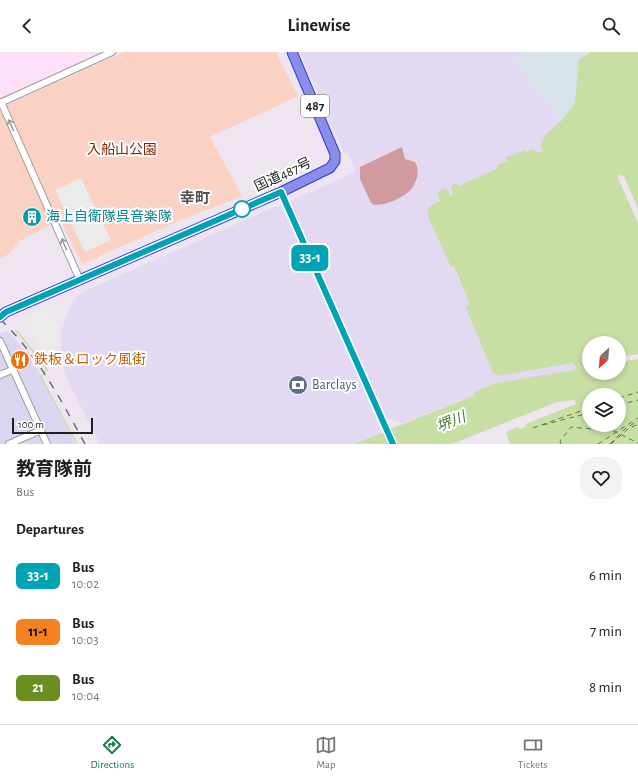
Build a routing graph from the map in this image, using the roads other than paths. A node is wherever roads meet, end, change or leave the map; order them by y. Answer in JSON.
{"nodes":[{"id":1,"x":112,"y":52,"type":"edge"},
{"id":2,"x":292,"y":52,"type":"edge"},
{"id":3,"x":96,"y":55,"type":"edge"},
{"id":4,"x":0,"y":103,"type":"edge"},
{"id":5,"x":281,"y":192,"type":"junction"},
{"id":6,"x":80,"y":280,"type":"junction"},
{"id":7,"x":0,"y":317,"type":"edge"},
{"id":8,"x":0,"y":341,"type":"edge"},
{"id":9,"x":14,"y":369,"type":"junction"},
{"id":10,"x":0,"y":375,"type":"edge"},
{"id":11,"x":41,"y":430,"type":"junction"},
{"id":12,"x":9,"y":444,"type":"edge"},
{"id":13,"x":47,"y":444,"type":"edge"},
{"id":14,"x":393,"y":444,"type":"edge"}],
"edges":[{"from":1,"to":3,"type":"street"},
{"from":2,"to":5,"type":"highway","name":"国道487号","number":"487"},
{"from":3,"to":4,"type":"street"},
{"from":6,"to":4,"type":"street","one_way":true},
{"from":5,"to":6,"type":"highway","name":"国道487号","number":"487"},
{"from":5,"to":14,"type":"street"},
{"from":6,"to":7,"type":"highway","name":"国道487号","number":"487"},
{"from":8,"to":9,"type":"street"},
{"from":9,"to":10,"type":"street"},
{"from":9,"to":11,"type":"street"},
{"from":11,"to":12,"type":"street"},
{"from":11,"to":13,"type":"street"}]}
